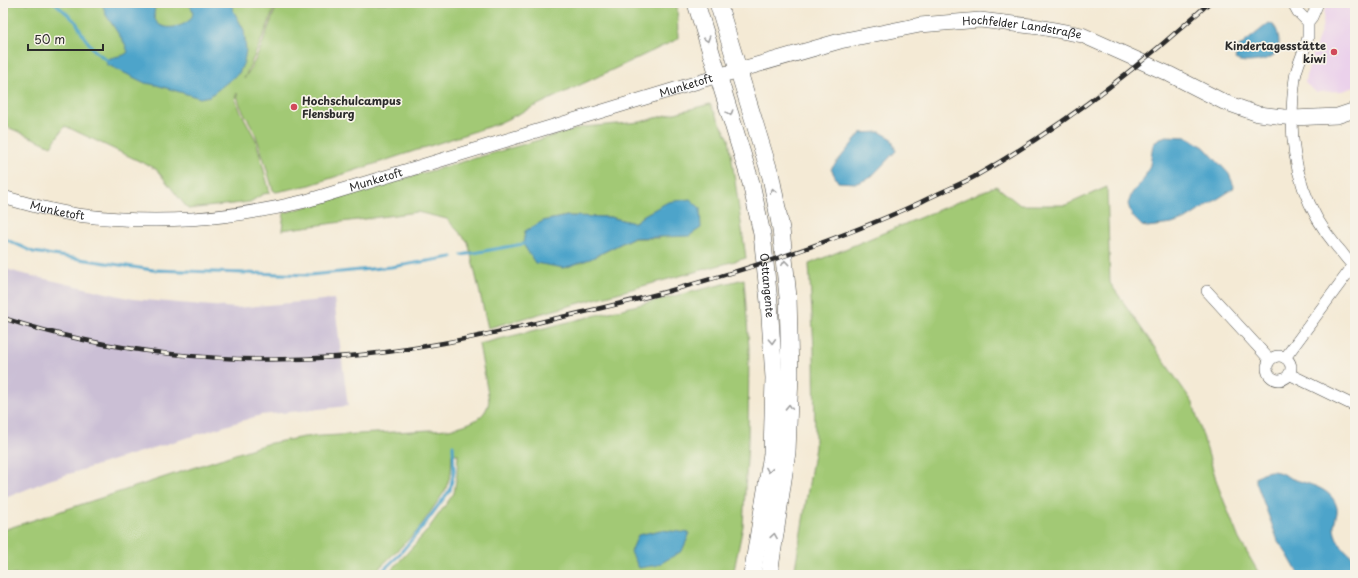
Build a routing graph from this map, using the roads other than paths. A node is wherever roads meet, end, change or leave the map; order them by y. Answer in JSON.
{"nodes":[{"id":1,"x":696,"y":3,"type":"edge"},
{"id":2,"x":718,"y":3,"type":"edge"},
{"id":3,"x":1293,"y":3,"type":"edge"},
{"id":4,"x":1318,"y":3,"type":"edge"},
{"id":5,"x":1308,"y":22,"type":"junction"},
{"id":6,"x":739,"y":70,"type":"junction"},
{"id":7,"x":718,"y":76,"type":"junction"},
{"id":8,"x":1355,"y":110,"type":"edge"},
{"id":9,"x":1293,"y":118,"type":"junction"},
{"id":10,"x":3,"y":198,"type":"edge"},
{"id":11,"x":1354,"y":265,"type":"edge"},
{"id":12,"x":1207,"y":291,"type":"dead end"},
{"id":13,"x":1285,"y":358,"type":"junction"},
{"id":14,"x":1270,"y":360,"type":"junction"},
{"id":15,"x":1289,"y":374,"type":"junction"},
{"id":16,"x":1355,"y":406,"type":"edge"},
{"id":17,"x":752,"y":575,"type":"edge"},
{"id":18,"x":769,"y":575,"type":"edge"}],
"edges":[{"from":1,"to":7,"type":"main road","name":"Osttangente","one_way":true},
{"from":2,"to":6,"type":"main road","name":"Osttangente"},
{"from":3,"to":5,"type":"street"},
{"from":4,"to":5,"type":"street"},
{"from":5,"to":9,"type":"street"},
{"from":6,"to":7,"type":"main road","name":"Munketoft"},
{"from":6,"to":9,"type":"main road","name":"Hochfelder Landstraße"},
{"from":18,"to":6,"type":"main road","name":"Osttangente","one_way":true},
{"from":7,"to":10,"type":"street","name":"Munketoft"},
{"from":7,"to":17,"type":"main road","name":"Osttangente","one_way":true},
{"from":8,"to":9,"type":"main road","name":"Hochfelder Landstraße"},
{"from":9,"to":11,"type":"street"},
{"from":11,"to":13,"type":"street"},
{"from":12,"to":14,"type":"street"},
{"from":13,"to":14,"type":"street"},
{"from":13,"to":15,"type":"street"},
{"from":14,"to":15,"type":"street"},
{"from":15,"to":16,"type":"street"}]}
